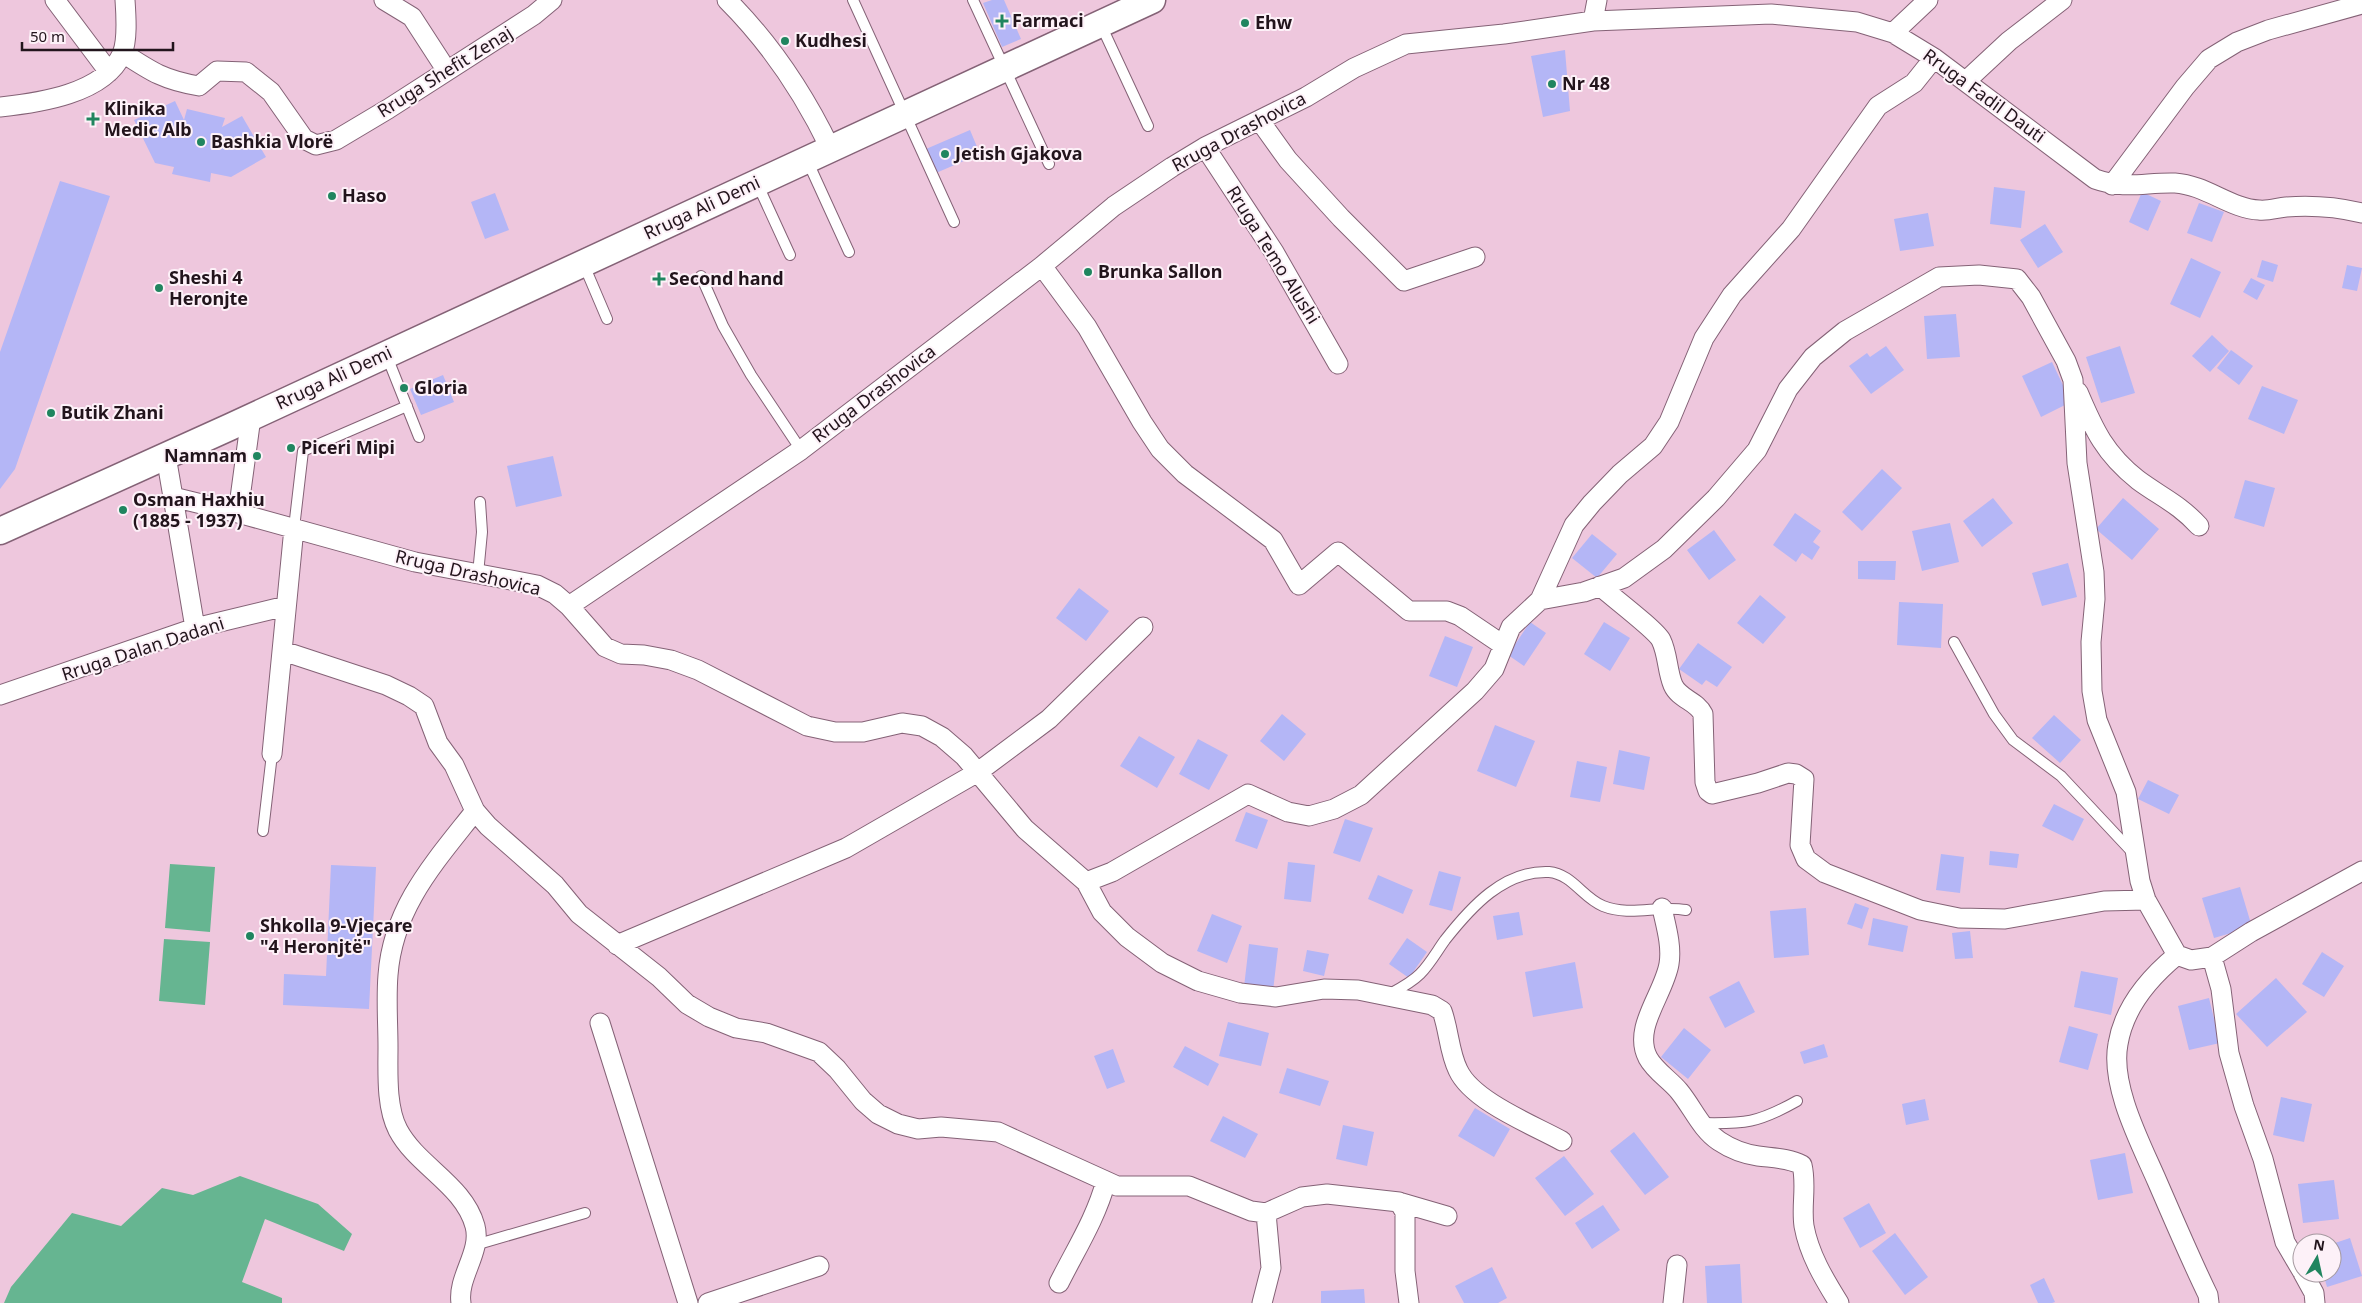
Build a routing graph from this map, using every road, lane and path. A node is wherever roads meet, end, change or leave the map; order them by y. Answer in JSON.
{"nodes":[{"id":1,"x":55,"y":0,"type":"edge"},
{"id":2,"x":125,"y":0,"type":"edge"},
{"id":3,"x":384,"y":0,"type":"edge"},
{"id":4,"x":552,"y":0,"type":"edge"},
{"id":5,"x":727,"y":0,"type":"edge"},
{"id":6,"x":853,"y":0,"type":"edge"},
{"id":7,"x":974,"y":0,"type":"edge"},
{"id":8,"x":1152,"y":0,"type":"edge"},
{"id":9,"x":1597,"y":0,"type":"edge"},
{"id":10,"x":1928,"y":0,"type":"edge"},
{"id":11,"x":2062,"y":0,"type":"edge"},
{"id":12,"x":2362,"y":4,"type":"edge"},
{"id":13,"x":1593,"y":21,"type":"junction"},
{"id":14,"x":1101,"y":24,"type":"junction"},
{"id":15,"x":1893,"y":33,"type":"junction"},
{"id":16,"x":122,"y":53,"type":"junction"},
{"id":17,"x":1934,"y":58,"type":"junction"},
{"id":18,"x":1004,"y":68,"type":"junction"},
{"id":19,"x":448,"y":71,"type":"junction"},
{"id":20,"x":109,"y":72,"type":"junction"},
{"id":21,"x":1966,"y":81,"type":"junction"},
{"id":22,"x":0,"y":108,"type":"edge"},
{"id":23,"x":904,"y":114,"type":"junction"},
{"id":24,"x":1260,"y":121,"type":"junction"},
{"id":25,"x":1148,"y":126,"type":"dead end"},
{"id":26,"x":1205,"y":146,"type":"junction"},
{"id":27,"x":818,"y":154,"type":"junction"},
{"id":28,"x":1049,"y":164,"type":"dead end"},
{"id":29,"x":757,"y":183,"type":"junction"},
{"id":30,"x":2112,"y":185,"type":"junction"},
{"id":31,"x":2362,"y":213,"type":"edge"},
{"id":32,"x":954,"y":222,"type":"dead end"},
{"id":33,"x":849,"y":252,"type":"dead end"},
{"id":34,"x":790,"y":255,"type":"dead end"},
{"id":35,"x":1475,"y":257,"type":"dead end"},
{"id":36,"x":583,"y":263,"type":"junction"},
{"id":37,"x":1042,"y":266,"type":"junction"},
{"id":38,"x":701,"y":276,"type":"dead end"},
{"id":39,"x":608,"y":319,"type":"dead end"},
{"id":40,"x":386,"y":354,"type":"junction"},
{"id":41,"x":1338,"y":364,"type":"dead end"},
{"id":42,"x":2073,"y":380,"type":"junction"},
{"id":43,"x":407,"y":406,"type":"junction"},
{"id":44,"x":252,"y":416,"type":"junction"},
{"id":45,"x":419,"y":437,"type":"dead end"},
{"id":46,"x":801,"y":450,"type":"junction"},
{"id":47,"x":166,"y":456,"type":"junction"},
{"id":48,"x":173,"y":497,"type":"junction"},
{"id":49,"x":480,"y":502,"type":"dead end"},
{"id":50,"x":238,"y":512,"type":"junction"},
{"id":51,"x":2199,"y":526,"type":"dead end"},
{"id":52,"x":294,"y":528,"type":"junction"},
{"id":53,"x":0,"y":530,"type":"edge"},
{"id":54,"x":478,"y":574,"type":"junction"},
{"id":55,"x":1600,"y":586,"type":"junction"},
{"id":56,"x":1540,"y":600,"type":"junction"},
{"id":57,"x":286,"y":606,"type":"junction"},
{"id":58,"x":569,"y":606,"type":"junction"},
{"id":59,"x":1144,"y":627,"type":"dead end"},
{"id":60,"x":195,"y":628,"type":"junction"},
{"id":61,"x":1954,"y":642,"type":"dead end"},
{"id":62,"x":1503,"y":646,"type":"junction"},
{"id":63,"x":283,"y":651,"type":"junction"},
{"id":64,"x":0,"y":695,"type":"edge"},
{"id":65,"x":272,"y":754,"type":"joint"},
{"id":66,"x":978,"y":772,"type":"junction"},
{"id":67,"x":475,"y":811,"type":"junction"},
{"id":68,"x":263,"y":830,"type":"dead end"},
{"id":69,"x":2137,"y":858,"type":"junction"},
{"id":70,"x":2362,"y":871,"type":"edge"},
{"id":71,"x":1086,"y":882,"type":"junction"},
{"id":72,"x":2146,"y":900,"type":"junction"},
{"id":73,"x":1662,"y":908,"type":"junction"},
{"id":74,"x":1686,"y":910,"type":"dead end"},
{"id":75,"x":617,"y":945,"type":"junction"},
{"id":76,"x":2177,"y":955,"type":"junction"},
{"id":77,"x":2212,"y":957,"type":"junction"},
{"id":78,"x":1385,"y":997,"type":"junction"},
{"id":79,"x":600,"y":1023,"type":"dead end"},
{"id":80,"x":1797,"y":1101,"type":"dead end"},
{"id":81,"x":1700,"y":1123,"type":"junction"},
{"id":82,"x":1562,"y":1141,"type":"dead end"},
{"id":83,"x":1106,"y":1181,"type":"junction"},
{"id":84,"x":1399,"y":1202,"type":"junction"},
{"id":85,"x":585,"y":1213,"type":"dead end"},
{"id":86,"x":1266,"y":1213,"type":"junction"},
{"id":87,"x":1447,"y":1216,"type":"dead end"},
{"id":88,"x":475,"y":1245,"type":"junction"},
{"id":89,"x":2292,"y":1254,"type":"edge"},
{"id":90,"x":1677,"y":1265,"type":"dead end"},
{"id":91,"x":819,"y":1266,"type":"dead end"},
{"id":92,"x":1059,"y":1283,"type":"dead end"},
{"id":93,"x":2309,"y":1283,"type":"edge"},
{"id":94,"x":461,"y":1303,"type":"edge"},
{"id":95,"x":688,"y":1303,"type":"edge"},
{"id":96,"x":708,"y":1303,"type":"edge"},
{"id":97,"x":1262,"y":1303,"type":"edge"},
{"id":98,"x":1409,"y":1303,"type":"edge"},
{"id":99,"x":1673,"y":1303,"type":"edge"},
{"id":100,"x":1839,"y":1303,"type":"edge"},
{"id":101,"x":2209,"y":1303,"type":"edge"},
{"id":102,"x":2315,"y":1303,"type":"edge"}],
"edges":[{"from":1,"to":20,"type":"street"},
{"from":2,"to":16,"type":"street"},
{"from":3,"to":19,"type":"street"},
{"from":4,"to":19,"type":"street","name":"Rruga Shefit Zenaj"},
{"from":5,"to":27,"type":"street"},
{"from":6,"to":23,"type":"lane"},
{"from":7,"to":18,"type":"lane"},
{"from":8,"to":14,"type":"main road","name":"Rruga Ali Demi"},
{"from":9,"to":13,"type":"street"},
{"from":10,"to":15,"type":"street"},
{"from":11,"to":21,"type":"street"},
{"from":12,"to":30,"type":"street"},
{"from":13,"to":15,"type":"street","name":"Rruga Fadil Dauti"},
{"from":13,"to":24,"type":"street","name":"Rruga Drashovica"},
{"from":14,"to":18,"type":"main road","name":"Rruga Ali Demi"},
{"from":14,"to":25,"type":"lane"},
{"from":15,"to":17,"type":"street","name":"Rruga Fadil Dauti"},
{"from":16,"to":19,"type":"street","name":"Rruga Shefit Zenaj"},
{"from":16,"to":20,"type":"street"},
{"from":17,"to":21,"type":"street","name":"Rruga Fadil Dauti"},
{"from":17,"to":56,"type":"street"},
{"from":18,"to":23,"type":"main road","name":"Rruga Ali Demi"},
{"from":18,"to":28,"type":"lane"},
{"from":20,"to":22,"type":"street"},
{"from":21,"to":30,"type":"street","name":"Rruga Fadil Dauti"},
{"from":23,"to":27,"type":"main road","name":"Rruga Ali Demi"},
{"from":23,"to":32,"type":"lane"},
{"from":24,"to":26,"type":"street","name":"Rruga Drashovica"},
{"from":24,"to":35,"type":"street"},
{"from":26,"to":37,"type":"street","name":"Rruga Drashovica"},
{"from":26,"to":41,"type":"street","name":"Rruga Temo Alushi"},
{"from":27,"to":29,"type":"main road","name":"Rruga Ali Demi"},
{"from":27,"to":33,"type":"lane"},
{"from":29,"to":34,"type":"lane"},
{"from":29,"to":36,"type":"main road","name":"Rruga Ali Demi"},
{"from":30,"to":31,"type":"street","name":"Rruga Fadil Dauti"},
{"from":36,"to":39,"type":"lane"},
{"from":36,"to":40,"type":"main road","name":"Rruga Ali Demi"},
{"from":37,"to":46,"type":"street","name":"Rruga Drashovica"},
{"from":37,"to":62,"type":"street"},
{"from":38,"to":46,"type":"lane"},
{"from":40,"to":43,"type":"lane"},
{"from":40,"to":44,"type":"main road","name":"Rruga Ali Demi"},
{"from":42,"to":51,"type":"street"},
{"from":42,"to":55,"type":"street"},
{"from":42,"to":69,"type":"street"},
{"from":43,"to":45,"type":"lane"},
{"from":43,"to":52,"type":"lane"},
{"from":44,"to":47,"type":"main road","name":"Rruga Ali Demi"},
{"from":44,"to":50,"type":"street"},
{"from":46,"to":58,"type":"street","name":"Rruga Drashovica"},
{"from":47,"to":48,"type":"street"},
{"from":47,"to":53,"type":"main road","name":"Rruga Ali Demi"},
{"from":48,"to":50,"type":"street","name":"Rruga Drashovica"},
{"from":48,"to":60,"type":"street"},
{"from":49,"to":54,"type":"lane"},
{"from":50,"to":52,"type":"street","name":"Rruga Drashovica"},
{"from":52,"to":54,"type":"street","name":"Rruga Drashovica"},
{"from":52,"to":57,"type":"street"},
{"from":54,"to":58,"type":"street","name":"Rruga Drashovica"},
{"from":55,"to":56,"type":"street"},
{"from":55,"to":72,"type":"street"},
{"from":56,"to":62,"type":"street"},
{"from":57,"to":60,"type":"street","name":"Rruga Dalan Dadani"},
{"from":57,"to":63,"type":"street"},
{"from":58,"to":66,"type":"street"},
{"from":59,"to":66,"type":"street"},
{"from":60,"to":64,"type":"street","name":"Rruga Dalan Dadani"},
{"from":61,"to":69,"type":"lane"},
{"from":62,"to":71,"type":"street"},
{"from":63,"to":65,"type":"street"},
{"from":63,"to":67,"type":"street"},
{"from":65,"to":68,"type":"lane"},
{"from":66,"to":71,"type":"street"},
{"from":66,"to":75,"type":"street"},
{"from":67,"to":75,"type":"street"},
{"from":67,"to":88,"type":"street"},
{"from":69,"to":72,"type":"street"},
{"from":70,"to":77,"type":"street"},
{"from":71,"to":78,"type":"street"},
{"from":72,"to":76,"type":"street"},
{"from":73,"to":74,"type":"lane"},
{"from":73,"to":78,"type":"lane"},
{"from":73,"to":81,"type":"street"},
{"from":75,"to":83,"type":"street"},
{"from":76,"to":77,"type":"street"},
{"from":76,"to":101,"type":"street"},
{"from":77,"to":89,"type":"street"},
{"from":78,"to":82,"type":"street"},
{"from":79,"to":95,"type":"street"},
{"from":80,"to":81,"type":"lane"},
{"from":81,"to":100,"type":"street"},
{"from":83,"to":86,"type":"street"},
{"from":83,"to":92,"type":"street"},
{"from":84,"to":86,"type":"street"},
{"from":84,"to":87,"type":"street"},
{"from":84,"to":98,"type":"street"},
{"from":85,"to":88,"type":"lane"},
{"from":86,"to":97,"type":"street"},
{"from":88,"to":94,"type":"street"},
{"from":90,"to":99,"type":"street"},
{"from":91,"to":96,"type":"street"},
{"from":93,"to":102,"type":"street"}]}
